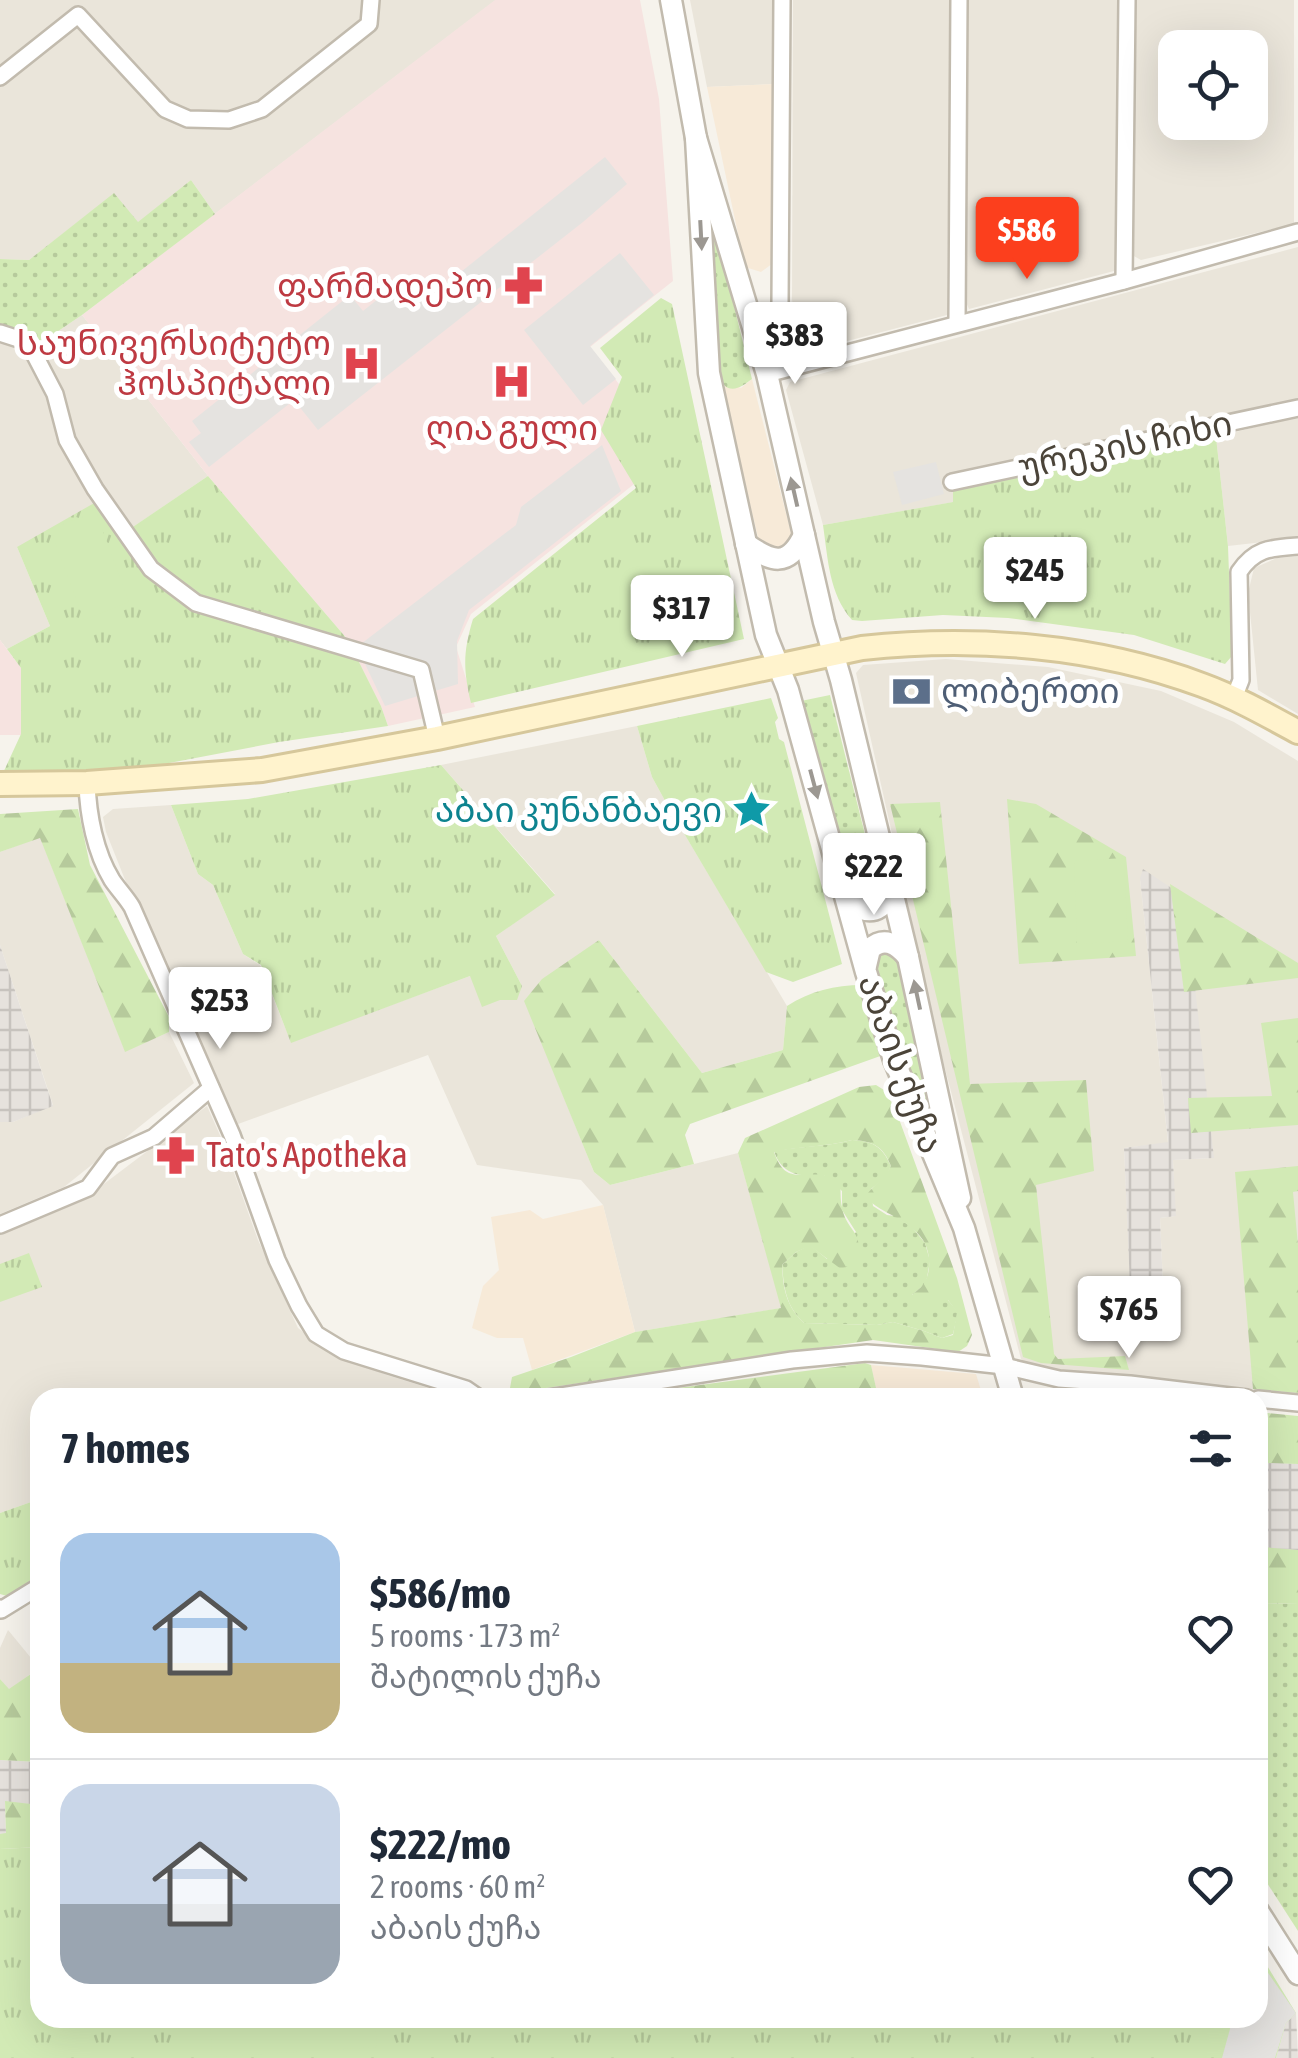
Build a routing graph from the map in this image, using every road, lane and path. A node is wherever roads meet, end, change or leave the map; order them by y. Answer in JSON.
{"nodes":[{"id":1,"x":372,"y":0,"type":"edge"},
{"id":2,"x":671,"y":0,"type":"edge"},
{"id":3,"x":782,"y":0,"type":"edge"},
{"id":4,"x":959,"y":0,"type":"edge"},
{"id":5,"x":1127,"y":0,"type":"edge"},
{"id":6,"x":0,"y":77,"type":"edge"},
{"id":7,"x":696,"y":138,"type":"junction"},
{"id":8,"x":1298,"y":232,"type":"edge"},
{"id":9,"x":1124,"y":281,"type":"junction"},
{"id":10,"x":957,"y":323,"type":"junction"},
{"id":11,"x":0,"y":333,"type":"edge"},
{"id":12,"x":793,"y":367,"type":"junction"},
{"id":13,"x":767,"y":374,"type":"junction"},
{"id":14,"x":1298,"y":408,"type":"edge"},
{"id":15,"x":952,"y":482,"type":"dead end"},
{"id":16,"x":804,"y":536,"type":"junction"},
{"id":17,"x":746,"y":544,"type":"junction"},
{"id":18,"x":1294,"y":546,"type":"edge"},
{"id":19,"x":833,"y":654,"type":"junction"},
{"id":20,"x":779,"y":667,"type":"junction"},
{"id":21,"x":1234,"y":698,"type":"junction"},
{"id":22,"x":1298,"y":732,"type":"edge"},
{"id":23,"x":437,"y":738,"type":"junction"},
{"id":24,"x":87,"y":783,"type":"junction"},
{"id":25,"x":0,"y":784,"type":"edge"},
{"id":26,"x":891,"y":886,"type":"junction"},
{"id":27,"x":847,"y":901,"type":"junction"},
{"id":28,"x":908,"y":957,"type":"junction"},
{"id":29,"x":866,"y":966,"type":"junction"},
{"id":30,"x":211,"y":1088,"type":"junction"},
{"id":31,"x":0,"y":1225,"type":"edge"},
{"id":32,"x":964,"y":1228,"type":"junction"},
{"id":33,"x":1004,"y":1366,"type":"junction"},
{"id":34,"x":463,"y":1388,"type":"edge"},
{"id":35,"x":612,"y":1388,"type":"edge"},
{"id":36,"x":1010,"y":1388,"type":"edge"},
{"id":37,"x":1163,"y":1388,"type":"edge"},
{"id":38,"x":1268,"y":1400,"type":"edge"},
{"id":39,"x":1298,"y":1403,"type":"edge"},
{"id":40,"x":30,"y":1592,"type":"edge"},
{"id":41,"x":0,"y":1608,"type":"edge"},
{"id":42,"x":1268,"y":1926,"type":"edge"},
{"id":43,"x":1298,"y":1974,"type":"edge"}],
"edges":[{"from":1,"to":6,"type":"street"},
{"from":2,"to":7,"type":"street"},
{"from":3,"to":12,"type":"street"},
{"from":4,"to":10,"type":"street"},
{"from":5,"to":9,"type":"street"},
{"from":7,"to":13,"type":"street","name":"აბაის ქუჩა"},
{"from":7,"to":17,"type":"street","name":"აბაის ქუჩა","one_way":true},
{"from":8,"to":9,"type":"street"},
{"from":9,"to":10,"type":"street"},
{"from":10,"to":12,"type":"street"},
{"from":11,"to":23,"type":"street"},
{"from":12,"to":13,"type":"street"},
{"from":16,"to":13,"type":"street","name":"აბაის ქუჩა","one_way":true},
{"from":14,"to":15,"type":"street","name":"ურეკის ჩიხი"},
{"from":16,"to":17,"type":"street"},
{"from":16,"to":19,"type":"street","name":"აბაის ქუჩა"},
{"from":17,"to":20,"type":"street","name":"აბაის ქუჩა"},
{"from":18,"to":21,"type":"street"},
{"from":19,"to":20,"type":"main road"},
{"from":19,"to":21,"type":"main road"},
{"from":19,"to":26,"type":"street","name":"აბაის ქუჩა"},
{"from":20,"to":23,"type":"main road"},
{"from":20,"to":27,"type":"street","name":"აბაის ქუჩა","one_way":true},
{"from":21,"to":22,"type":"main road"},
{"from":23,"to":24,"type":"main road"},
{"from":24,"to":25,"type":"main road"},
{"from":24,"to":30,"type":"street"},
{"from":26,"to":27,"type":"street"},
{"from":26,"to":28,"type":"street","name":"აბაის ქუჩა"},
{"from":27,"to":29,"type":"street","name":"აბაის ქუჩა"},
{"from":28,"to":29,"type":"street"},
{"from":32,"to":28,"type":"street","name":"აბაის ქუჩა","one_way":true},
{"from":29,"to":32,"type":"street","name":"აბაის ქუჩა"},
{"from":30,"to":31,"type":"street"},
{"from":30,"to":34,"type":"street"},
{"from":32,"to":33,"type":"street","name":"აბაის ქუჩა"},
{"from":33,"to":35,"type":"street"},
{"from":33,"to":36,"type":"street","name":"აბაის ქუჩა"},
{"from":33,"to":37,"type":"street"},
{"from":38,"to":39,"type":"street"},
{"from":40,"to":41,"type":"street"},
{"from":42,"to":43,"type":"street"}]}
